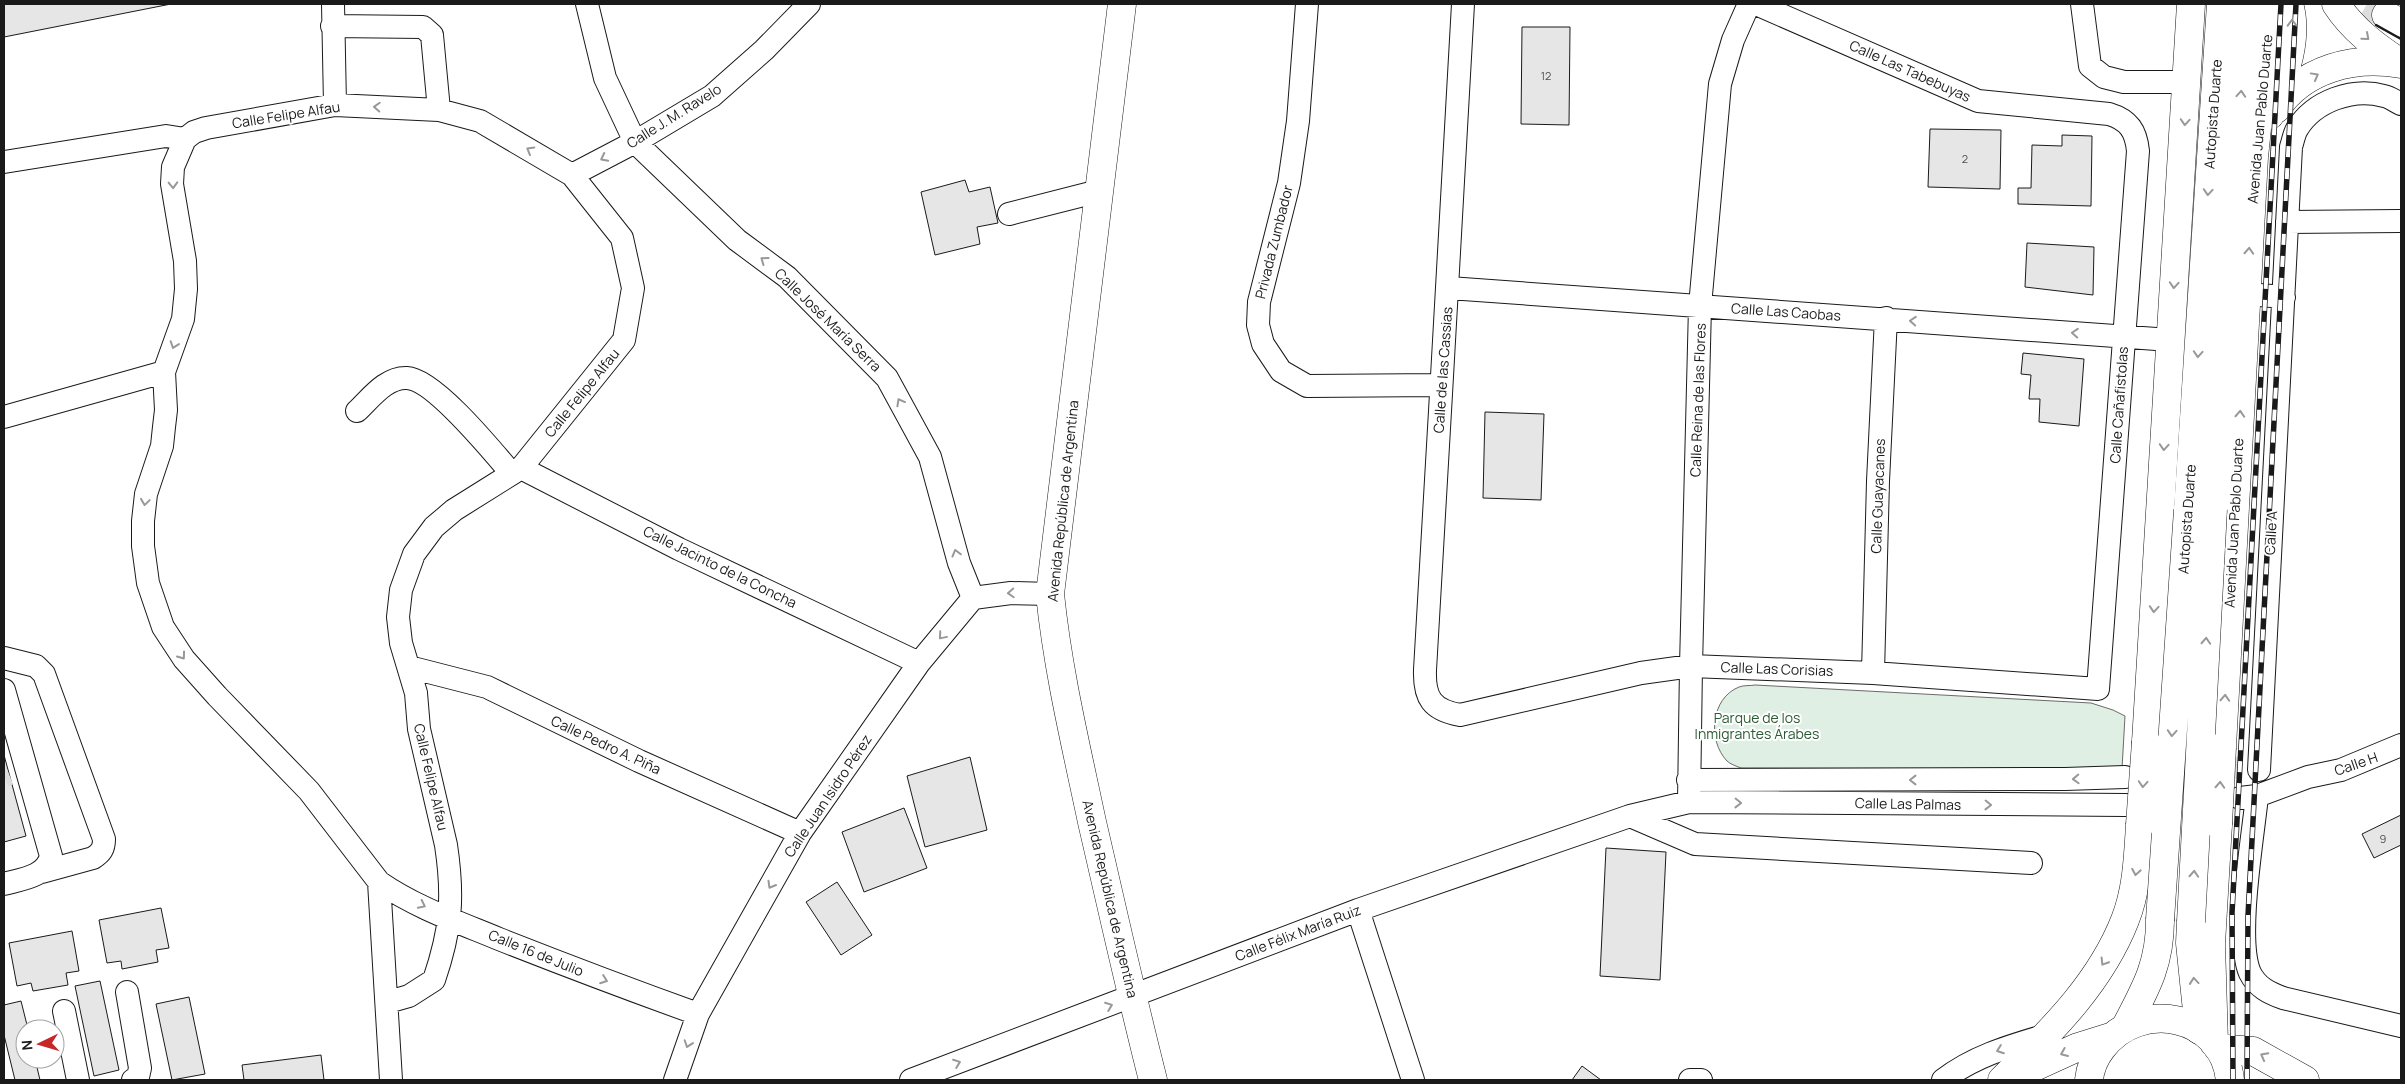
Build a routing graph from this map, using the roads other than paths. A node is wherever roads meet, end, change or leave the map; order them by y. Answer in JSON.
{"nodes":[{"id":1,"x":333,"y":4,"type":"edge"},
{"id":2,"x":587,"y":4,"type":"edge"},
{"id":3,"x":809,"y":4,"type":"edge"},
{"id":4,"x":1122,"y":4,"type":"edge"},
{"id":5,"x":1306,"y":4,"type":"edge"},
{"id":6,"x":1463,"y":4,"type":"edge"},
{"id":7,"x":1750,"y":4,"type":"edge"},
{"id":8,"x":1756,"y":4,"type":"edge"},
{"id":9,"x":2082,"y":4,"type":"edge"},
{"id":10,"x":2336,"y":4,"type":"edge"},
{"id":11,"x":2205,"y":5,"type":"edge"},
{"id":12,"x":2267,"y":7,"type":"edge"},
{"id":13,"x":332,"y":26,"type":"junction"},
{"id":14,"x":2401,"y":64,"type":"edge"},
{"id":15,"x":2187,"y":82,"type":"junction"},
{"id":16,"x":2401,"y":104,"type":"edge"},
{"id":17,"x":335,"y":105,"type":"junction"},
{"id":18,"x":439,"y":110,"type":"junction"},
{"id":19,"x":2268,"y":121,"type":"junction"},
{"id":20,"x":2128,"y":123,"type":"joint"},
{"id":21,"x":185,"y":139,"type":"junction"},
{"id":22,"x":635,"y":142,"type":"junction"},
{"id":23,"x":2254,"y":157,"type":"junction"},
{"id":24,"x":4,"y":162,"type":"edge"},
{"id":25,"x":572,"y":175,"type":"junction"},
{"id":26,"x":1099,"y":191,"type":"junction"},
{"id":27,"x":1009,"y":214,"type":"dead end"},
{"id":28,"x":2401,"y":221,"type":"edge"},
{"id":29,"x":2287,"y":222,"type":"junction"},
{"id":30,"x":1449,"y":288,"type":"junction"},
{"id":31,"x":2247,"y":294,"type":"junction"},
{"id":32,"x":2284,"y":297,"type":"junction"},
{"id":33,"x":1700,"y":306,"type":"junction"},
{"id":34,"x":1886,"y":318,"type":"junction"},
{"id":35,"x":2124,"y":336,"type":"junction"},
{"id":36,"x":2170,"y":340,"type":"junction"},
{"id":37,"x":164,"y":372,"type":"junction"},
{"id":38,"x":1441,"y":385,"type":"junction"},
{"id":39,"x":357,"y":411,"type":"dead end"},
{"id":40,"x":4,"y":417,"type":"edge"},
{"id":41,"x":517,"y":471,"type":"junction"},
{"id":42,"x":1050,"y":594,"type":"junction"},
{"id":43,"x":973,"y":598,"type":"junction"},
{"id":44,"x":4,"y":658,"type":"edge"},
{"id":45,"x":920,"y":663,"type":"junction"},
{"id":46,"x":1690,"y":666,"type":"junction"},
{"id":47,"x":409,"y":668,"type":"junction"},
{"id":48,"x":1873,"y":673,"type":"junction"},
{"id":49,"x":2098,"y":689,"type":"joint"},
{"id":50,"x":4,"y":690,"type":"edge"},
{"id":51,"x":1460,"y":715,"type":"joint"},
{"id":52,"x":2401,"y":745,"type":"edge"},
{"id":53,"x":2125,"y":777,"type":"dead end"},
{"id":54,"x":2308,"y":777,"type":"junction"},
{"id":55,"x":1688,"y":780,"type":"junction"},
{"id":56,"x":1690,"y":802,"type":"junction"},
{"id":57,"x":2133,"y":815,"type":"junction"},
{"id":58,"x":1630,"y":816,"type":"junction"},
{"id":59,"x":800,"y":833,"type":"junction"},
{"id":60,"x":2031,"y":863,"type":"dead end"},
{"id":61,"x":42,"y":872,"type":"junction"},
{"id":62,"x":379,"y":882,"type":"junction"},
{"id":63,"x":4,"y":884,"type":"edge"},
{"id":64,"x":1358,"y":910,"type":"junction"},
{"id":65,"x":450,"y":919,"type":"junction"},
{"id":66,"x":127,"y":992,"type":"dead end"},
{"id":67,"x":1132,"y":997,"type":"junction"},
{"id":68,"x":388,"y":1002,"type":"junction"},
{"id":69,"x":64,"y":1011,"type":"dead end"},
{"id":70,"x":698,"y":1014,"type":"junction"},
{"id":71,"x":2401,"y":1026,"type":"edge"},
{"id":72,"x":2118,"y":1032,"type":"junction"},
{"id":73,"x":2047,"y":1035,"type":"junction"},
{"id":74,"x":2210,"y":1040,"type":"junction"},
{"id":75,"x":78,"y":1080,"type":"edge"},
{"id":76,"x":133,"y":1080,"type":"edge"},
{"id":77,"x":392,"y":1080,"type":"edge"},
{"id":78,"x":675,"y":1080,"type":"edge"},
{"id":79,"x":911,"y":1080,"type":"edge"},
{"id":80,"x":1153,"y":1080,"type":"edge"},
{"id":81,"x":1413,"y":1080,"type":"edge"},
{"id":82,"x":1690,"y":1080,"type":"edge"},
{"id":83,"x":1701,"y":1080,"type":"edge"},
{"id":84,"x":1943,"y":1080,"type":"edge"},
{"id":85,"x":2002,"y":1080,"type":"edge"},
{"id":86,"x":2006,"y":1080,"type":"edge"},
{"id":87,"x":2089,"y":1080,"type":"edge"},
{"id":88,"x":2230,"y":1080,"type":"edge"},
{"id":89,"x":2305,"y":1080,"type":"edge"}],
"edges":[{"from":1,"to":13,"type":"street"},
{"from":2,"to":22,"type":"street","name":"Calle José María Serra"},
{"from":3,"to":22,"type":"street","name":"Calle J. M. Ravelo"},
{"from":4,"to":26,"type":"main road","name":"Avenida República de Argentina"},
{"from":5,"to":38,"type":"street","name":"Privada Zumbador"},
{"from":6,"to":30,"type":"street","name":"Calle de las Cassias"},
{"from":7,"to":33,"type":"street","name":"Calle Reina de las Flores"},
{"from":8,"to":20,"type":"street","name":"Calle Las Tabebuyas"},
{"from":9,"to":15,"type":"street"},
{"from":10,"to":14,"type":"main road","one_way":true},
{"from":11,"to":15,"type":"main road"},
{"from":11,"to":72,"type":"main road","name":"Autopista Duarte","one_way":true,"bridge":true},
{"from":19,"to":12,"type":"main road","one_way":true},
{"from":12,"to":23,"type":"main road","name":"Avenida Juan Pablo Duarte"},
{"from":74,"to":12,"type":"main road","name":"Autopista Duarte","one_way":true,"bridge":true},
{"from":13,"to":17,"type":"street"},
{"from":13,"to":18,"type":"street"},
{"from":19,"to":14,"type":"main road","one_way":true},
{"from":15,"to":36,"type":"main road","one_way":true},
{"from":16,"to":29,"type":"street","name":"Calle A"},
{"from":18,"to":17,"type":"street","name":"Calle Felipe Alfau","one_way":true},
{"from":17,"to":21,"type":"street","name":"Calle Felipe Alfau"},
{"from":25,"to":18,"type":"street","name":"Calle Felipe Alfau","one_way":true},
{"from":19,"to":23,"type":"main road"},
{"from":20,"to":35,"type":"street","name":"Calle Cañafistolas"},
{"from":21,"to":24,"type":"street"},
{"from":21,"to":37,"type":"street","one_way":true},
{"from":22,"to":25,"type":"street","name":"Calle J. M. Ravelo","one_way":true},
{"from":43,"to":22,"type":"street","name":"Calle José María Serra","one_way":true},
{"from":31,"to":23,"type":"main road","name":"Avenida Juan Pablo Duarte","one_way":true},
{"from":25,"to":41,"type":"street","name":"Calle Felipe Alfau"},
{"from":26,"to":27,"type":"street"},
{"from":26,"to":42,"type":"main road","name":"Avenida República de Argentina"},
{"from":28,"to":29,"type":"street"},
{"from":29,"to":32,"type":"street","name":"Calle A"},
{"from":30,"to":33,"type":"street","name":"Calle Las Caobas"},
{"from":30,"to":38,"type":"street","name":"Calle de las Cassias"},
{"from":31,"to":32,"type":"street"},
{"from":74,"to":31,"type":"main road","name":"Avenida Juan Pablo Duarte","one_way":true,"bridge":true},
{"from":32,"to":54,"type":"street","name":"Calle A"},
{"from":33,"to":34,"type":"street","name":"Calle Las Caobas"},
{"from":33,"to":46,"type":"street","name":"Calle Reina de las Flores"},
{"from":35,"to":34,"type":"street","name":"Calle Las Caobas","one_way":true},
{"from":34,"to":48,"type":"street","name":"Calle Guayacanes"},
{"from":35,"to":36,"type":"street","name":"Calle Las Caobas"},
{"from":35,"to":49,"type":"street","name":"Calle Cañafistolas"},
{"from":36,"to":57,"type":"main road","one_way":true,"bridge":true},
{"from":37,"to":40,"type":"street"},
{"from":37,"to":62,"type":"street","one_way":true},
{"from":38,"to":51,"type":"street","name":"Calle de las Cassias"},
{"from":39,"to":41,"type":"street"},
{"from":41,"to":45,"type":"street","name":"Calle Jacinto de la Concha"},
{"from":41,"to":47,"type":"street","name":"Calle Felipe Alfau"},
{"from":42,"to":43,"type":"street","one_way":true},
{"from":42,"to":67,"type":"main road","name":"Avenida República de Argentina"},
{"from":43,"to":45,"type":"street","name":"Calle Juan Isidro Pérez","one_way":true},
{"from":44,"to":61,"type":"street"},
{"from":45,"to":59,"type":"street","name":"Calle Juan Isidro Pérez"},
{"from":46,"to":48,"type":"street","name":"Calle Las Corisias"},
{"from":46,"to":51,"type":"street","name":"Calle Las Corisias"},
{"from":46,"to":55,"type":"street","name":"Calle Reina de las Flores"},
{"from":47,"to":59,"type":"street","name":"Calle Pedro A. Piña"},
{"from":47,"to":65,"type":"street","name":"Calle Felipe Alfau"},
{"from":48,"to":49,"type":"street","name":"Calle Las Corisias"},
{"from":50,"to":61,"type":"street"},
{"from":52,"to":54,"type":"street","name":"Calle H"},
{"from":53,"to":55,"type":"street","name":"Calle Las Palmas","one_way":true},
{"from":54,"to":71,"type":"street"},
{"from":55,"to":56,"type":"street","name":"Calle Reina de las Flores"},
{"from":56,"to":57,"type":"street","name":"Calle Las Palmas","one_way":true},
{"from":56,"to":58,"type":"street","name":"Calle Félix María Ruiz"},
{"from":57,"to":73,"type":"main road","one_way":true},
{"from":58,"to":60,"type":"street"},
{"from":58,"to":64,"type":"street","name":"Calle Félix María Ruiz"},
{"from":59,"to":70,"type":"street","name":"Calle Juan Isidro Pérez","one_way":true},
{"from":61,"to":63,"type":"street"},
{"from":62,"to":65,"type":"street","name":"Calle 16 de Julio","one_way":true},
{"from":62,"to":68,"type":"street"},
{"from":64,"to":67,"type":"street","name":"Calle Félix María Ruiz"},
{"from":64,"to":81,"type":"street"},
{"from":65,"to":68,"type":"street","name":"Calle Felipe Alfau"},
{"from":65,"to":70,"type":"street","name":"Calle 16 de Julio","one_way":true},
{"from":66,"to":76,"type":"street"},
{"from":79,"to":67,"type":"street","name":"Calle Félix María Ruiz","one_way":true},
{"from":67,"to":80,"type":"main road","name":"Avenida República de Argentina"},
{"from":68,"to":77,"type":"street"},
{"from":69,"to":75,"type":"street"},
{"from":70,"to":78,"type":"street","name":"Calle Juan Isidro Pérez","one_way":true},
{"from":72,"to":74,"type":"main road"},
{"from":72,"to":86,"type":"main road","one_way":true},
{"from":72,"to":87,"type":"main road","name":"Autopista Duarte"},
{"from":73,"to":84,"type":"street","one_way":true},
{"from":73,"to":85,"type":"main road"},
{"from":74,"to":88,"type":"main road"},
{"from":89,"to":74,"type":"main road","one_way":true},
{"from":82,"to":83,"type":"street"}]}
